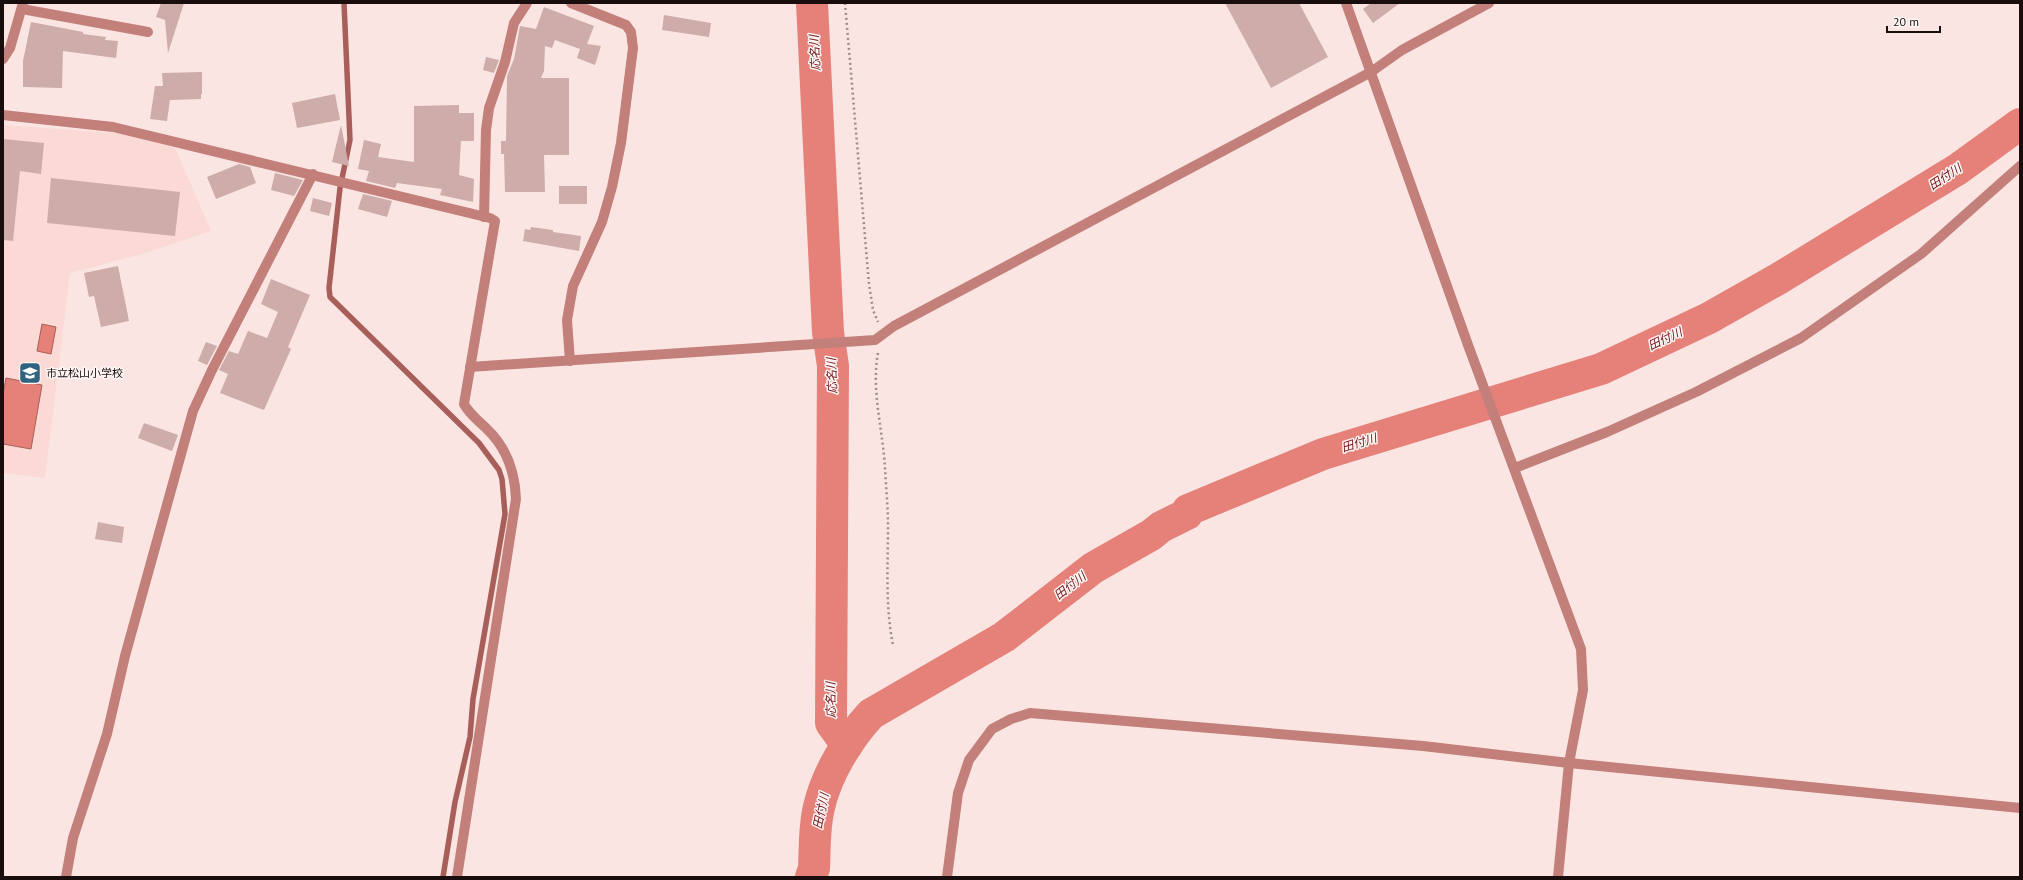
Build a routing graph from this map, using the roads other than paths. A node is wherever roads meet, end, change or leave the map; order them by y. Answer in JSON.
{"nodes":[{"id":1,"x":527,"y":3,"type":"edge"},
{"id":2,"x":571,"y":3,"type":"edge"},
{"id":3,"x":1346,"y":3,"type":"edge"},
{"id":4,"x":1489,"y":3,"type":"edge"},
{"id":5,"x":23,"y":6,"type":"edge"},
{"id":6,"x":148,"y":32,"type":"dead end"},
{"id":7,"x":3,"y":60,"type":"edge"},
{"id":8,"x":1371,"y":72,"type":"junction"},
{"id":9,"x":3,"y":115,"type":"edge"},
{"id":10,"x":2020,"y":166,"type":"edge"},
{"id":11,"x":313,"y":174,"type":"junction"},
{"id":12,"x":484,"y":217,"type":"junction"},
{"id":13,"x":570,"y":361,"type":"junction"},
{"id":14,"x":470,"y":367,"type":"junction"},
{"id":15,"x":1515,"y":468,"type":"junction"},
{"id":16,"x":1569,"y":763,"type":"junction"},
{"id":17,"x":2020,"y":808,"type":"edge"},
{"id":18,"x":66,"y":877,"type":"edge"},
{"id":19,"x":457,"y":877,"type":"edge"},
{"id":20,"x":947,"y":877,"type":"edge"},
{"id":21,"x":1558,"y":877,"type":"edge"}],
"edges":[{"from":1,"to":12,"type":"street"},
{"from":2,"to":13,"type":"street"},
{"from":3,"to":8,"type":"street"},
{"from":4,"to":8,"type":"street"},
{"from":5,"to":6,"type":"street"},
{"from":5,"to":7,"type":"street"},
{"from":8,"to":13,"type":"street"},
{"from":8,"to":15,"type":"street"},
{"from":9,"to":11,"type":"street"},
{"from":10,"to":15,"type":"street"},
{"from":11,"to":12,"type":"street"},
{"from":11,"to":18,"type":"street"},
{"from":12,"to":14,"type":"street"},
{"from":13,"to":14,"type":"street"},
{"from":14,"to":19,"type":"street"},
{"from":15,"to":16,"type":"street"},
{"from":16,"to":17,"type":"street"},
{"from":16,"to":20,"type":"street"},
{"from":16,"to":21,"type":"street"}]}
